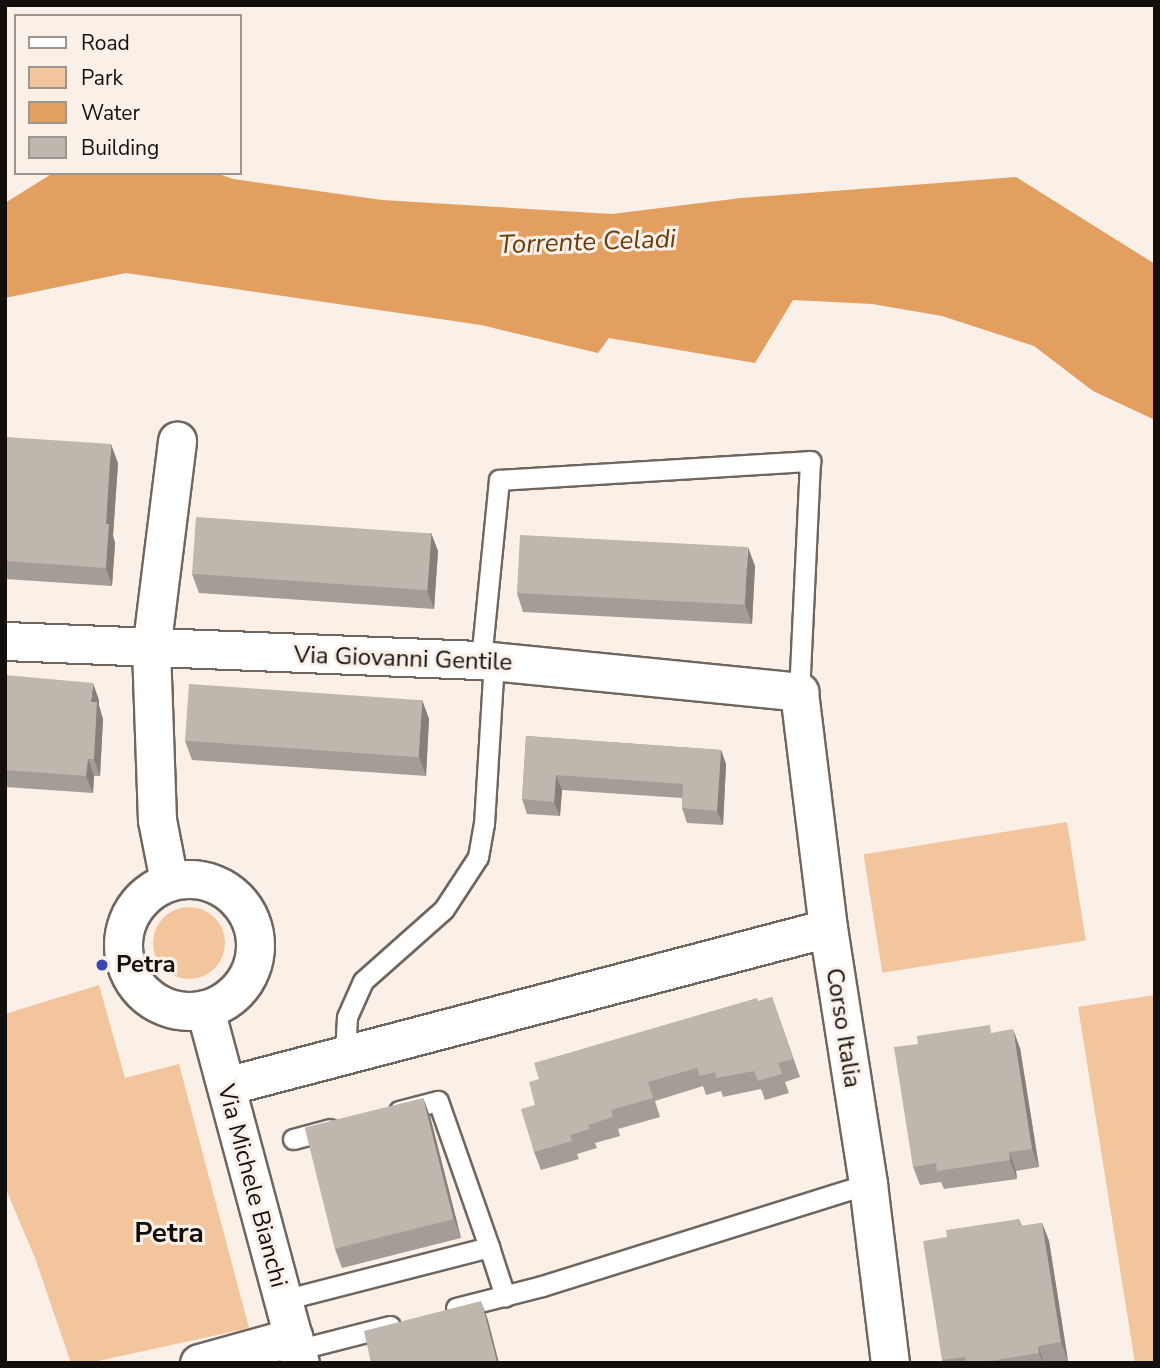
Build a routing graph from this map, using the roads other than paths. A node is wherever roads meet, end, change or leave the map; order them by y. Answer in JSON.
{"nodes":[{"id":1,"x":177,"y":441,"type":"dead end"},
{"id":2,"x":5,"y":642,"type":"edge"},
{"id":3,"x":151,"y":650,"type":"junction"},
{"id":4,"x":488,"y":660,"type":"junction"},
{"id":5,"x":799,"y":692,"type":"junction"},
{"id":6,"x":169,"y":881,"type":"junction"},
{"id":7,"x":828,"y":928,"type":"junction"},
{"id":8,"x":205,"y":1009,"type":"junction"},
{"id":9,"x":345,"y":1055,"type":"junction"},
{"id":10,"x":226,"y":1087,"type":"junction"},
{"id":11,"x":385,"y":1115,"type":"edge"},
{"id":12,"x":346,"y":1125,"type":"edge"},
{"id":13,"x":293,"y":1139,"type":"dead end"},
{"id":14,"x":868,"y":1184,"type":"junction"},
{"id":15,"x":489,"y":1247,"type":"junction"},
{"id":16,"x":505,"y":1296,"type":"junction"},
{"id":17,"x":283,"y":1300,"type":"junction"},
{"id":18,"x":439,"y":1313,"type":"edge"},
{"id":19,"x":413,"y":1320,"type":"edge"},
{"id":20,"x":296,"y":1350,"type":"edge"},
{"id":21,"x":199,"y":1363,"type":"edge"},
{"id":22,"x":890,"y":1363,"type":"edge"}],
"edges":[{"from":1,"to":3,"type":"street"},
{"from":2,"to":3,"type":"street","name":"Via Giovanni Gentile"},
{"from":3,"to":4,"type":"street","name":"Via Giovanni Gentile"},
{"from":3,"to":6,"type":"street"},
{"from":4,"to":5,"type":"street","name":"Via Giovanni Gentile"},
{"from":4,"to":5,"type":"lane"},
{"from":4,"to":9,"type":"lane"},
{"from":5,"to":7,"type":"street","name":"Corso Italia"},
{"from":6,"to":8,"type":"street"},
{"from":6,"to":8,"type":"street"},
{"from":7,"to":9,"type":"street"},
{"from":7,"to":14,"type":"street","name":"Corso Italia"},
{"from":8,"to":10,"type":"street","name":"Via Michele Bianchi"},
{"from":9,"to":10,"type":"street"},
{"from":10,"to":17,"type":"street","name":"Via Michele Bianchi"},
{"from":11,"to":15,"type":"lane"},
{"from":12,"to":13,"type":"lane"},
{"from":14,"to":16,"type":"lane"},
{"from":14,"to":22,"type":"street","name":"Corso Italia"},
{"from":15,"to":16,"type":"lane"},
{"from":15,"to":17,"type":"lane"},
{"from":16,"to":18,"type":"lane"},
{"from":17,"to":20,"type":"street","name":"Via Michele Bianchi"},
{"from":19,"to":20,"type":"lane"},
{"from":20,"to":21,"type":"street"}]}
